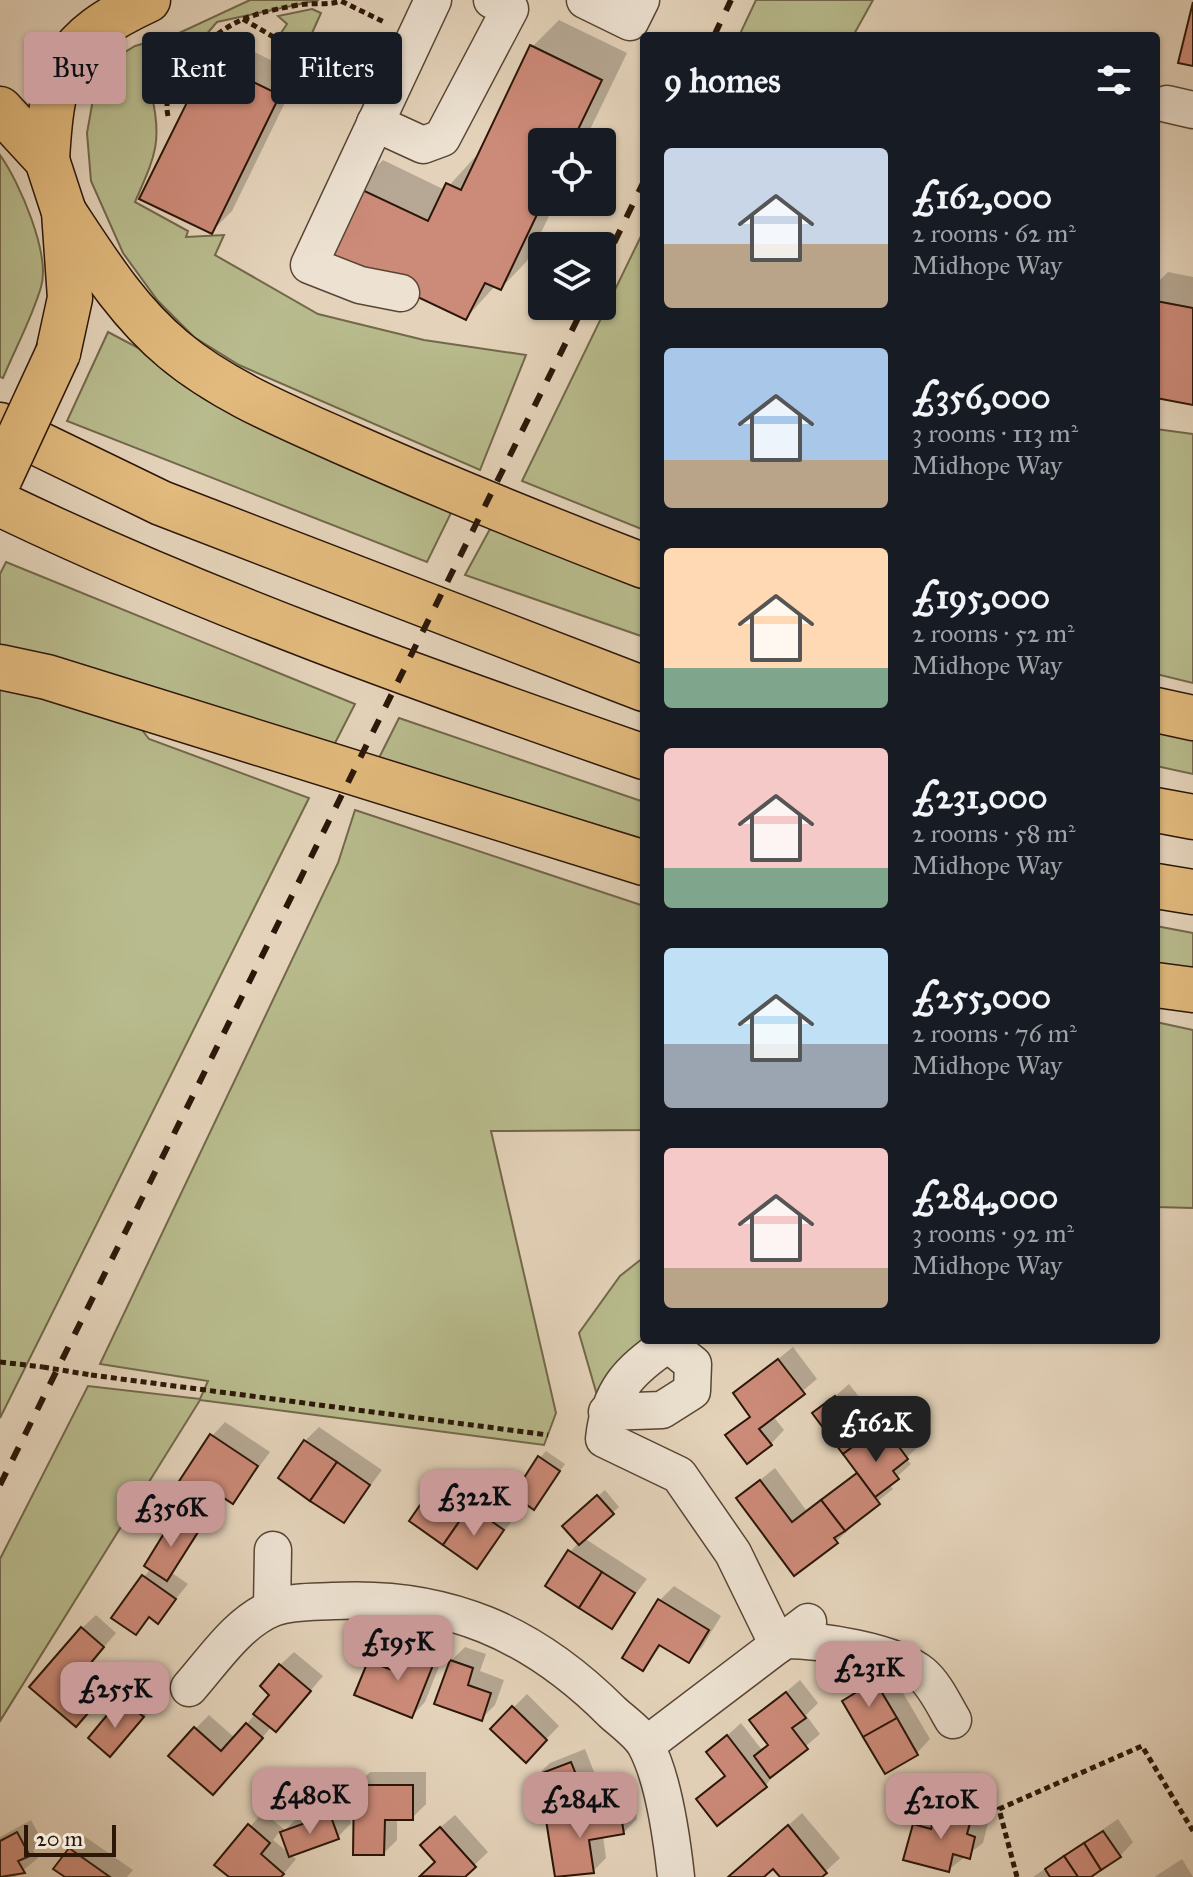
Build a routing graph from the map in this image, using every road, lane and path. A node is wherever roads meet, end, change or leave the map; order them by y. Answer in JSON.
{"nodes":[{"id":1,"x":148,"y":0,"type":"edge"},
{"id":2,"x":433,"y":0,"type":"edge"},
{"id":3,"x":492,"y":0,"type":"edge"},
{"id":4,"x":585,"y":0,"type":"edge"},
{"id":5,"x":641,"y":0,"type":"edge"},
{"id":6,"x":242,"y":18,"type":"junction"},
{"id":7,"x":271,"y":35,"type":"edge"},
{"id":8,"x":416,"y":37,"type":"junction"},
{"id":9,"x":0,"y":109,"type":"edge"},
{"id":10,"x":168,"y":116,"type":"dead end"},
{"id":11,"x":375,"y":123,"type":"junction"},
{"id":12,"x":47,"y":160,"type":"junction"},
{"id":13,"x":64,"y":212,"type":"junction"},
{"id":14,"x":401,"y":293,"type":"dead end"},
{"id":15,"x":0,"y":425,"type":"edge"},
{"id":16,"x":0,"y":478,"type":"edge"},
{"id":17,"x":0,"y":504,"type":"edge"},
{"id":18,"x":640,"y":564,"type":"edge"},
{"id":19,"x":0,"y":667,"type":"edge"},
{"id":20,"x":640,"y":687,"type":"edge"},
{"id":21,"x":1160,"y":711,"type":"edge"},
{"id":22,"x":1193,"y":718,"type":"edge"},
{"id":23,"x":640,"y":756,"type":"edge"},
{"id":24,"x":1160,"y":811,"type":"edge"},
{"id":25,"x":1193,"y":817,"type":"edge"},
{"id":26,"x":640,"y":862,"type":"edge"},
{"id":27,"x":1160,"y":887,"type":"edge"},
{"id":28,"x":1193,"y":892,"type":"edge"},
{"id":29,"x":1160,"y":986,"type":"edge"},
{"id":30,"x":1193,"y":990,"type":"edge"},
{"id":31,"x":0,"y":1362,"type":"edge"},
{"id":32,"x":607,"y":1412,"type":"dead end"},
{"id":33,"x":548,"y":1435,"type":"dead end"},
{"id":34,"x":273,"y":1550,"type":"dead end"},
{"id":35,"x":272,"y":1608,"type":"junction"},
{"id":36,"x":790,"y":1635,"type":"junction"},
{"id":37,"x":189,"y":1688,"type":"dead end"},
{"id":38,"x":953,"y":1720,"type":"dead end"},
{"id":39,"x":646,"y":1745,"type":"junction"},
{"id":40,"x":1193,"y":1831,"type":"edge"},
{"id":41,"x":676,"y":1877,"type":"edge"},
{"id":42,"x":1017,"y":1877,"type":"edge"}],
"edges":[{"from":1,"to":12,"type":"highway"},
{"from":2,"to":8,"type":"street"},
{"from":3,"to":11,"type":"street"},
{"from":4,"to":5,"type":"street"},
{"from":6,"to":7,"type":"path"},
{"from":6,"to":8,"type":"path"},
{"from":6,"to":10,"type":"path"},
{"from":8,"to":11,"type":"street"},
{"from":9,"to":12,"type":"highway"},
{"from":11,"to":14,"type":"street"},
{"from":12,"to":13,"type":"highway"},
{"from":13,"to":16,"type":"highway","bridge":true},
{"from":13,"to":18,"type":"highway"},
{"from":15,"to":20,"type":"highway"},
{"from":17,"to":23,"type":"highway"},
{"from":19,"to":26,"type":"highway"},
{"from":21,"to":22,"type":"highway"},
{"from":24,"to":25,"type":"highway"},
{"from":27,"to":28,"type":"highway"},
{"from":29,"to":30,"type":"highway"},
{"from":31,"to":33,"type":"path","bridge":true},
{"from":32,"to":36,"type":"street"},
{"from":34,"to":35,"type":"street"},
{"from":35,"to":37,"type":"street"},
{"from":35,"to":39,"type":"street"},
{"from":36,"to":38,"type":"street"},
{"from":36,"to":39,"type":"street"},
{"from":39,"to":41,"type":"street"},
{"from":40,"to":42,"type":"path"}]}
